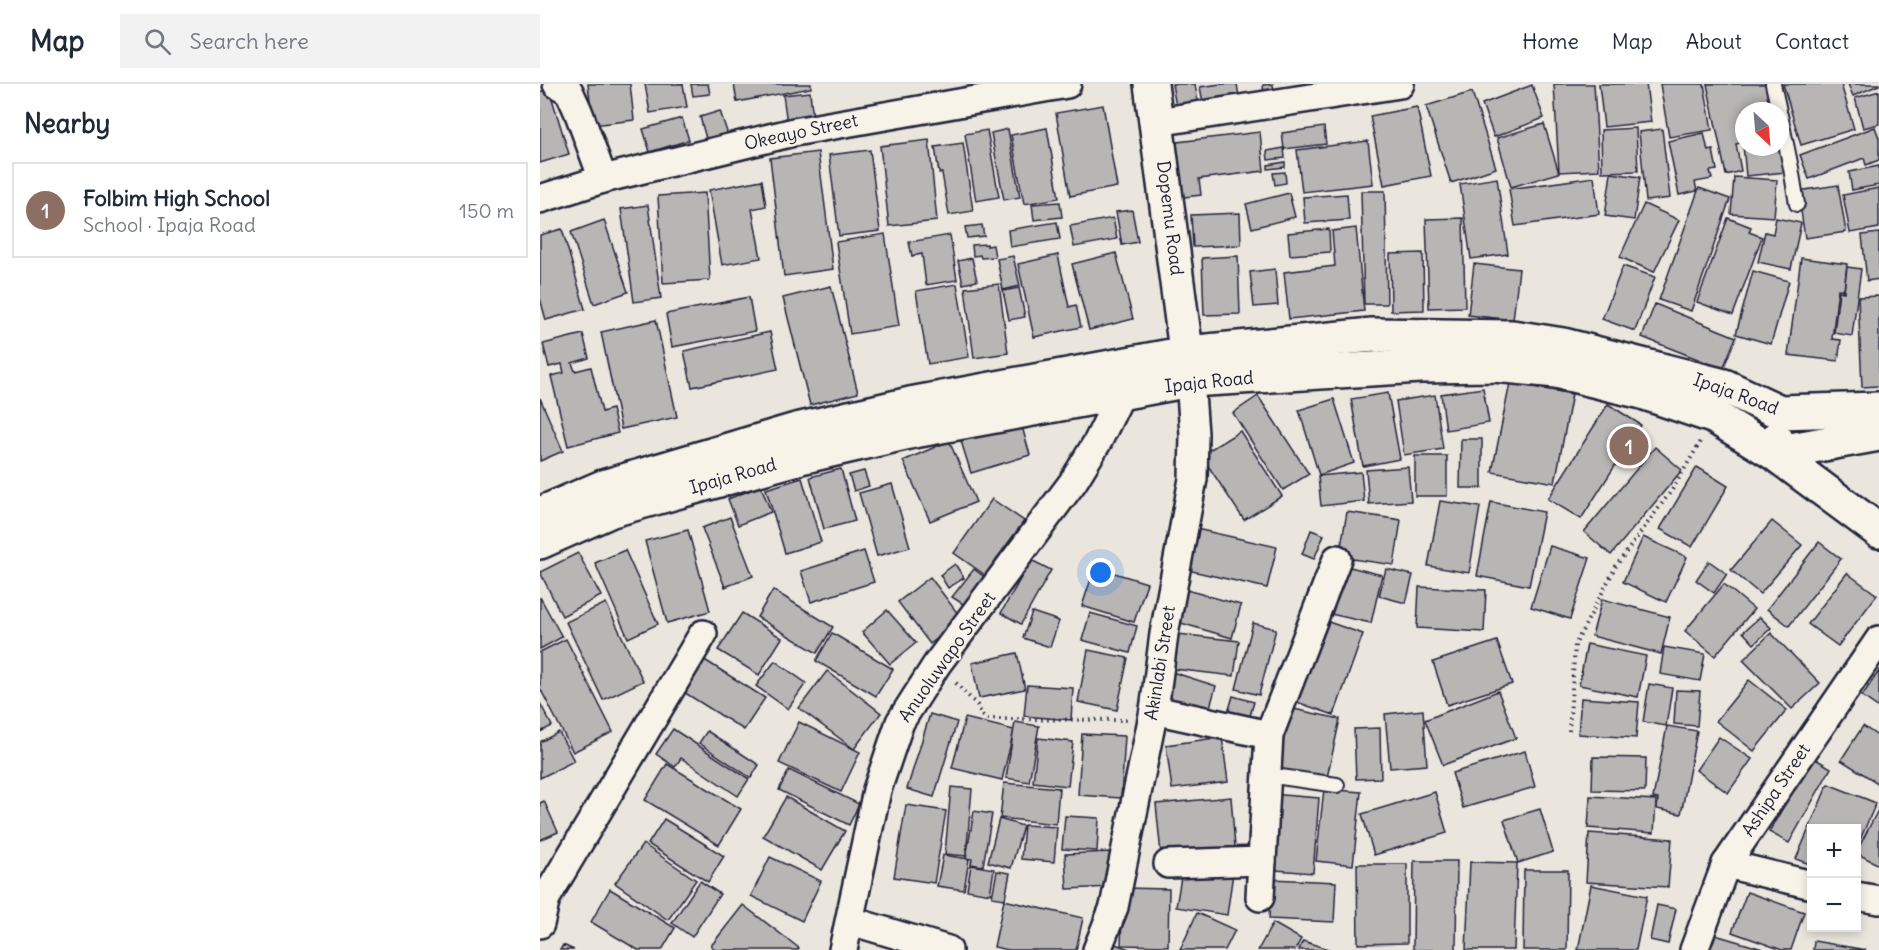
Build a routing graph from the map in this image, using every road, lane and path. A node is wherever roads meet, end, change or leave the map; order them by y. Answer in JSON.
{"nodes":[{"id":1,"x":557,"y":84,"type":"edge"},
{"id":2,"x":1067,"y":84,"type":"edge"},
{"id":3,"x":1151,"y":84,"type":"edge"},
{"id":4,"x":1400,"y":84,"type":"edge"},
{"id":5,"x":1773,"y":84,"type":"edge"},
{"id":6,"x":1777,"y":102,"type":"edge"},
{"id":7,"x":1157,"y":122,"type":"junction"},
{"id":8,"x":1788,"y":156,"type":"edge"},
{"id":9,"x":603,"y":179,"type":"junction"},
{"id":10,"x":540,"y":199,"type":"edge"},
{"id":11,"x":1797,"y":204,"type":"dead end"},
{"id":12,"x":1189,"y":367,"type":"junction"},
{"id":13,"x":1120,"y":380,"type":"junction"},
{"id":14,"x":1879,"y":409,"type":"edge"},
{"id":15,"x":1780,"y":412,"type":"junction"},
{"id":16,"x":1715,"y":417,"type":"junction"},
{"id":17,"x":1879,"y":434,"type":"edge"},
{"id":18,"x":1774,"y":453,"type":"junction"},
{"id":19,"x":540,"y":514,"type":"edge"},
{"id":20,"x":1879,"y":531,"type":"edge"},
{"id":21,"x":540,"y":542,"type":"edge"},
{"id":22,"x":1337,"y":559,"type":"dead end"},
{"id":23,"x":703,"y":634,"type":"dead end"},
{"id":24,"x":1879,"y":640,"type":"edge"},
{"id":25,"x":937,"y":664,"type":"junction"},
{"id":26,"x":1153,"y":715,"type":"junction"},
{"id":27,"x":1569,"y":731,"type":"dead end"},
{"id":28,"x":1269,"y":735,"type":"junction"},
{"id":29,"x":1268,"y":775,"type":"junction"},
{"id":30,"x":1337,"y":785,"type":"dead end"},
{"id":31,"x":1262,"y":861,"type":"junction"},
{"id":32,"x":1168,"y":864,"type":"dead end"},
{"id":33,"x":1726,"y":864,"type":"junction"},
{"id":34,"x":1807,"y":884,"type":"edge"},
{"id":35,"x":1260,"y":897,"type":"dead end"},
{"id":36,"x":1861,"y":897,"type":"edge"},
{"id":37,"x":543,"y":899,"type":"edge"},
{"id":38,"x":1879,"y":900,"type":"edge"},
{"id":39,"x":851,"y":921,"type":"junction"},
{"id":40,"x":540,"y":924,"type":"edge"},
{"id":41,"x":1098,"y":946,"type":"edge"},
{"id":42,"x":843,"y":950,"type":"edge"},
{"id":43,"x":948,"y":950,"type":"edge"},
{"id":44,"x":1694,"y":950,"type":"edge"}],
"edges":[{"from":1,"to":9,"type":"street"},
{"from":2,"to":9,"type":"street","name":"Okeayo Street"},
{"from":3,"to":7,"type":"main road","name":"Dopemu Road"},
{"from":4,"to":7,"type":"street"},
{"from":5,"to":6,"type":"lane"},
{"from":7,"to":12,"type":"main road","name":"Dopemu Road"},
{"from":8,"to":11,"type":"lane"},
{"from":9,"to":10,"type":"street","name":"Okeayo Street"},
{"from":12,"to":13,"type":"main road","name":"Ipaja Road"},
{"from":12,"to":15,"type":"main road","name":"Ipaja Road"},
{"from":12,"to":16,"type":"main road","name":"Ipaja Road"},
{"from":12,"to":26,"type":"street","name":"Akinlabi Street"},
{"from":13,"to":19,"type":"main road","name":"Ipaja Road"},
{"from":13,"to":21,"type":"main road","name":"Ipaja Road"},
{"from":13,"to":25,"type":"street","name":"Anuoluwapo Street"},
{"from":14,"to":15,"type":"main road","name":"Ipaja Road"},
{"from":15,"to":18,"type":"main road"},
{"from":16,"to":18,"type":"main road","name":"Ipaja Road"},
{"from":16,"to":27,"type":"path"},
{"from":17,"to":18,"type":"main road"},
{"from":18,"to":20,"type":"main road","name":"Ipaja Road"},
{"from":22,"to":28,"type":"street"},
{"from":23,"to":37,"type":"street"},
{"from":24,"to":33,"type":"street","name":"Ashipa Street"},
{"from":25,"to":26,"type":"path"},
{"from":25,"to":39,"type":"street","name":"Anuoluwapo Street"},
{"from":26,"to":28,"type":"street"},
{"from":26,"to":41,"type":"street","name":"Akinlabi Street"},
{"from":28,"to":29,"type":"street"},
{"from":29,"to":30,"type":"lane"},
{"from":29,"to":31,"type":"street"},
{"from":31,"to":32,"type":"street"},
{"from":31,"to":35,"type":"street"},
{"from":33,"to":34,"type":"street"},
{"from":33,"to":44,"type":"street","name":"Ashipa Street"},
{"from":36,"to":38,"type":"street"},
{"from":37,"to":40,"type":"street"},
{"from":39,"to":42,"type":"street","name":"Anuoluwapo Street"},
{"from":39,"to":43,"type":"street"}]}
